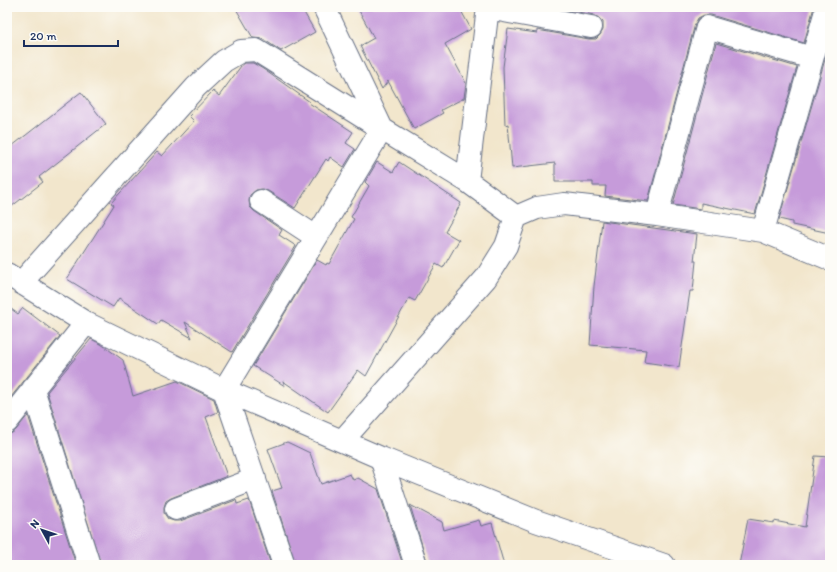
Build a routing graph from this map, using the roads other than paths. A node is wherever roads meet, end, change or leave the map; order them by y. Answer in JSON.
{"nodes":[{"id":1,"x":324,"y":7,"type":"edge"},
{"id":2,"x":827,"y":7,"type":"edge"},
{"id":3,"x":488,"y":8,"type":"edge"},
{"id":4,"x":591,"y":27,"type":"dead end"},
{"id":5,"x":812,"y":58,"type":"junction"},
{"id":6,"x":382,"y":129,"type":"junction"},
{"id":7,"x":467,"y":180,"type":"junction"},
{"id":8,"x":261,"y":201,"type":"dead end"},
{"id":9,"x":657,"y":215,"type":"junction"},
{"id":10,"x":516,"y":217,"type":"junction"},
{"id":11,"x":763,"y":231,"type":"junction"},
{"id":12,"x":316,"y":237,"type":"junction"},
{"id":13,"x":830,"y":259,"type":"edge"},
{"id":14,"x":14,"y":279,"type":"edge"},
{"id":15,"x":86,"y":323,"type":"junction"},
{"id":16,"x":33,"y":389,"type":"junction"},
{"id":17,"x":224,"y":390,"type":"junction"},
{"id":18,"x":7,"y":422,"type":"edge"},
{"id":19,"x":342,"y":441,"type":"junction"},
{"id":20,"x":381,"y":458,"type":"junction"},
{"id":21,"x":255,"y":479,"type":"junction"},
{"id":22,"x":176,"y":509,"type":"dead end"},
{"id":23,"x":89,"y":565,"type":"edge"},
{"id":24,"x":284,"y":565,"type":"edge"},
{"id":25,"x":416,"y":565,"type":"edge"},
{"id":26,"x":664,"y":565,"type":"edge"}],
"edges":[{"from":1,"to":6,"type":"street"},
{"from":2,"to":5,"type":"street"},
{"from":3,"to":4,"type":"street"},
{"from":3,"to":7,"type":"street"},
{"from":5,"to":9,"type":"street"},
{"from":5,"to":11,"type":"street"},
{"from":6,"to":7,"type":"street"},
{"from":6,"to":12,"type":"street"},
{"from":6,"to":14,"type":"street"},
{"from":7,"to":10,"type":"street"},
{"from":8,"to":12,"type":"street"},
{"from":9,"to":10,"type":"street"},
{"from":9,"to":11,"type":"street"},
{"from":10,"to":19,"type":"street"},
{"from":11,"to":13,"type":"street"},
{"from":12,"to":17,"type":"street"},
{"from":14,"to":15,"type":"street"},
{"from":15,"to":16,"type":"street"},
{"from":15,"to":17,"type":"street"},
{"from":16,"to":18,"type":"street"},
{"from":16,"to":23,"type":"street"},
{"from":17,"to":19,"type":"street"},
{"from":17,"to":21,"type":"street"},
{"from":19,"to":20,"type":"street"},
{"from":20,"to":25,"type":"street"},
{"from":20,"to":26,"type":"street"},
{"from":21,"to":22,"type":"street"},
{"from":21,"to":24,"type":"street"}]}
